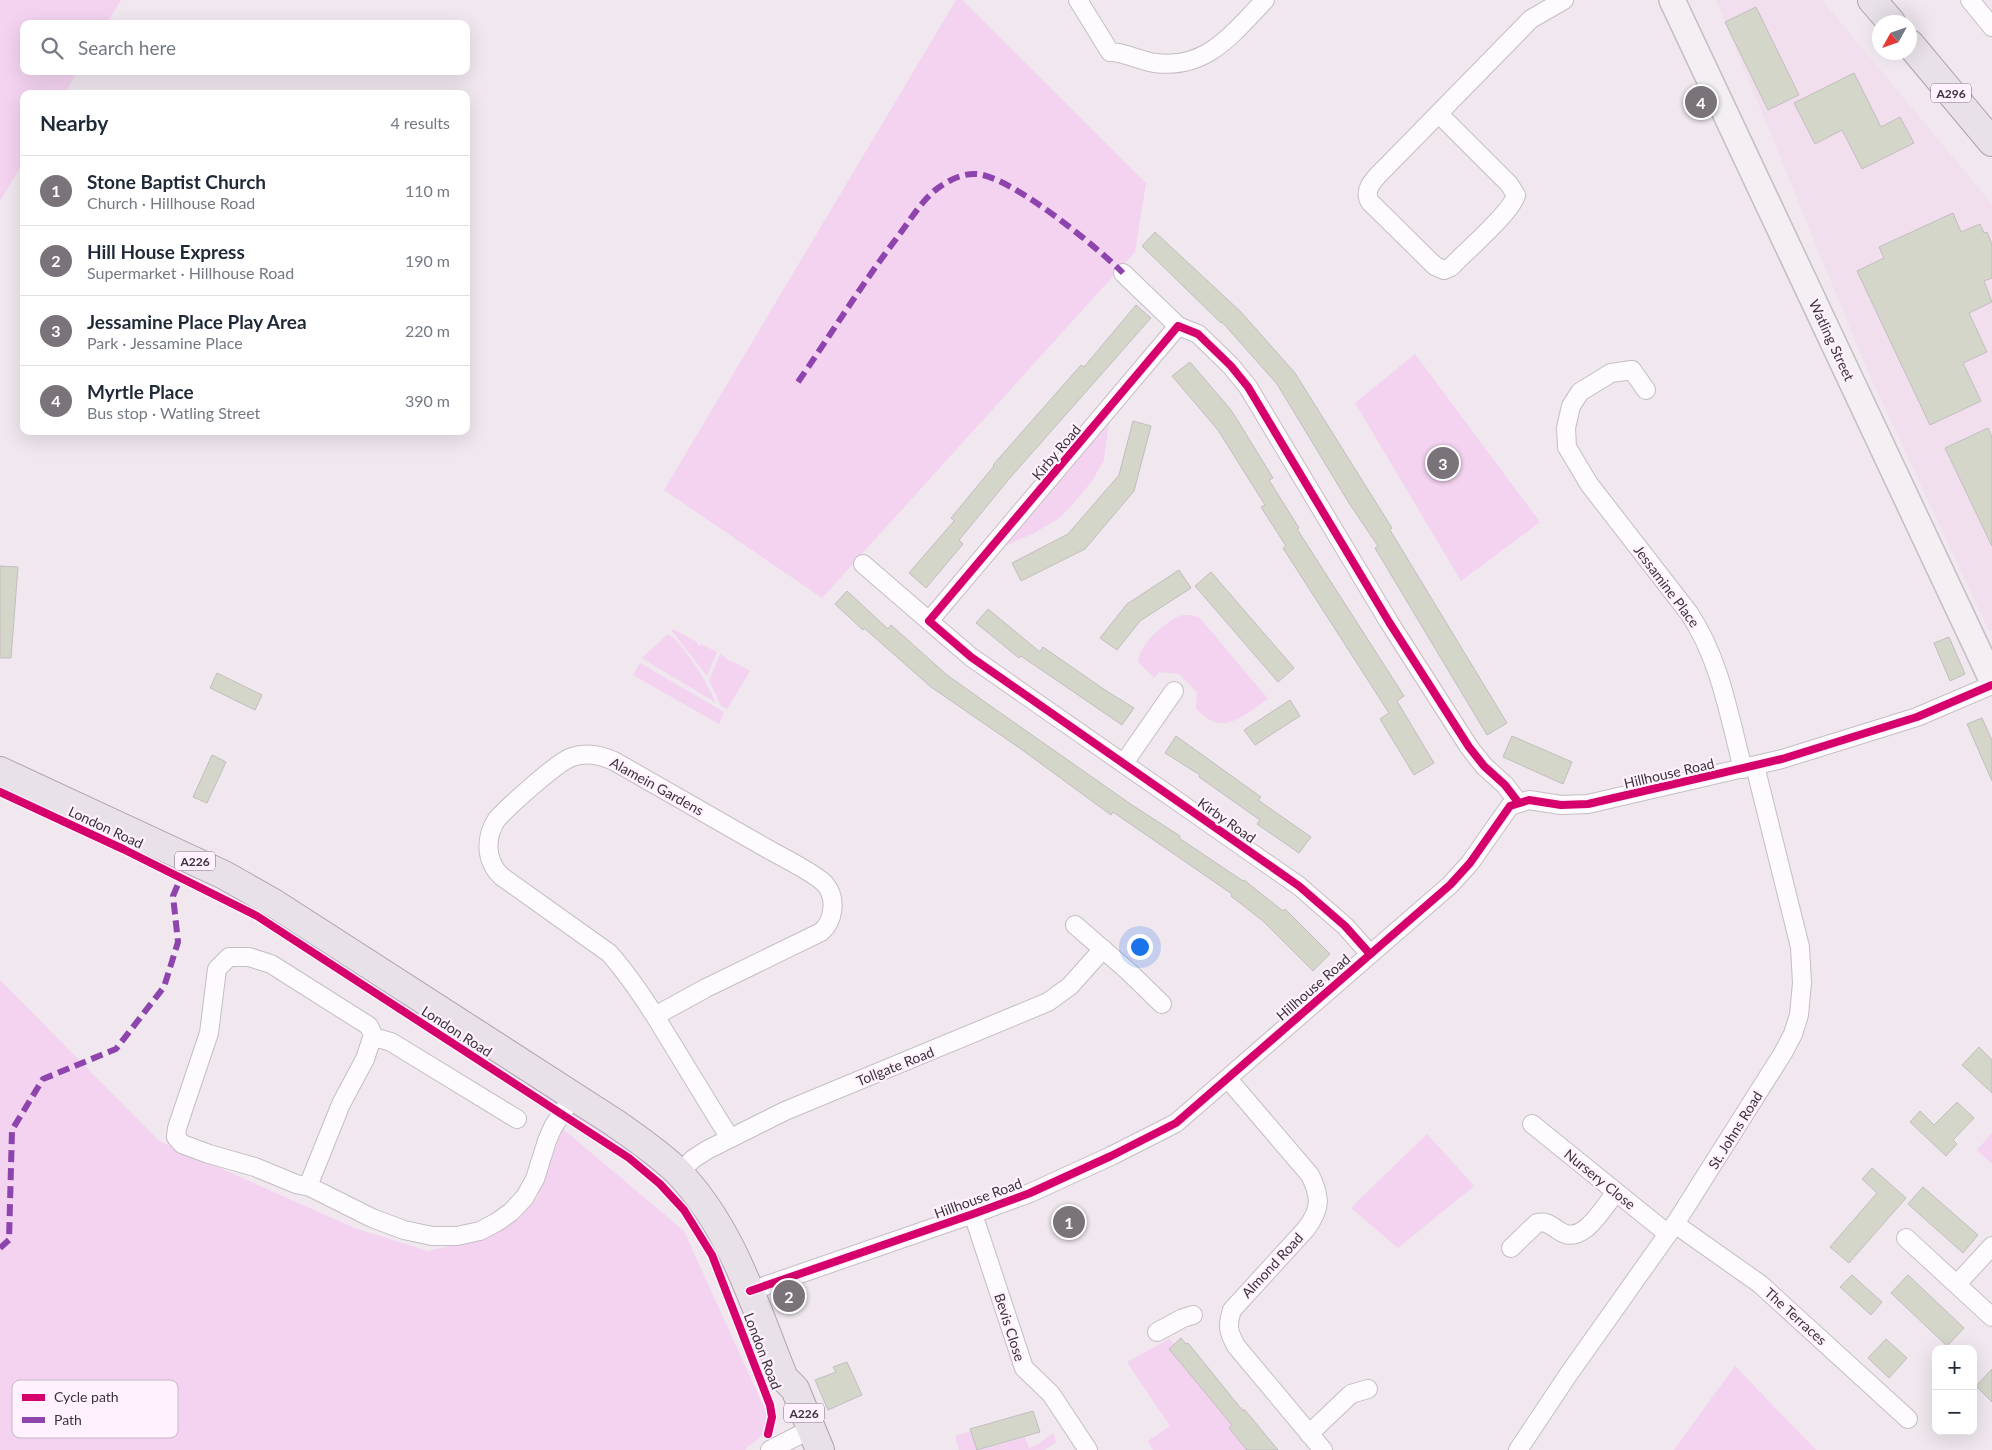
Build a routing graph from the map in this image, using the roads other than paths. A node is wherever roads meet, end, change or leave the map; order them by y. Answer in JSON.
{"nodes":[{"id":1,"x":1078,"y":0,"type":"edge"},
{"id":2,"x":1265,"y":0,"type":"edge"},
{"id":3,"x":1564,"y":0,"type":"edge"},
{"id":4,"x":1672,"y":0,"type":"edge"},
{"id":5,"x":1872,"y":0,"type":"edge"},
{"id":6,"x":1970,"y":0,"type":"edge"},
{"id":7,"x":1885,"y":15,"type":"edge"},
{"id":8,"x":1992,"y":27,"type":"edge"},
{"id":9,"x":1917,"y":52,"type":"edge"},
{"id":10,"x":1439,"y":114,"type":"junction"},
{"id":11,"x":1992,"y":142,"type":"edge"},
{"id":12,"x":1124,"y":273,"type":"dead end"},
{"id":13,"x":1178,"y":326,"type":"junction"},
{"id":14,"x":1646,"y":390,"type":"dead end"},
{"id":15,"x":863,"y":564,"type":"dead end"},
{"id":16,"x":929,"y":621,"type":"junction"},
{"id":17,"x":1992,"y":680,"type":"edge"},
{"id":18,"x":1992,"y":685,"type":"edge"},
{"id":19,"x":1174,"y":691,"type":"dead end"},
{"id":20,"x":1124,"y":763,"type":"junction"},
{"id":21,"x":1749,"y":767,"type":"junction"},
{"id":22,"x":0,"y":771,"type":"edge"},
{"id":23,"x":1518,"y":802,"type":"junction"},
{"id":24,"x":1075,"y":925,"type":"dead end"},
{"id":25,"x":1103,"y":949,"type":"junction"},
{"id":26,"x":1370,"y":954,"type":"junction"},
{"id":27,"x":1162,"y":1004,"type":"dead end"},
{"id":28,"x":655,"y":1016,"type":"junction"},
{"id":29,"x":373,"y":1039,"type":"junction"},
{"id":30,"x":1228,"y":1079,"type":"junction"},
{"id":31,"x":574,"y":1096,"type":"junction"},
{"id":32,"x":517,"y":1119,"type":"dead end"},
{"id":33,"x":1532,"y":1124,"type":"dead end"},
{"id":34,"x":730,"y":1138,"type":"junction"},
{"id":35,"x":678,"y":1173,"type":"junction"},
{"id":36,"x":308,"y":1186,"type":"junction"},
{"id":37,"x":1616,"y":1192,"type":"junction"},
{"id":38,"x":973,"y":1214,"type":"junction"},
{"id":39,"x":1671,"y":1229,"type":"junction"},
{"id":40,"x":1906,"y":1238,"type":"dead end"},
{"id":41,"x":1992,"y":1246,"type":"edge"},
{"id":42,"x":1510,"y":1248,"type":"dead end"},
{"id":43,"x":1957,"y":1284,"type":"junction"},
{"id":44,"x":750,"y":1291,"type":"junction"},
{"id":45,"x":1193,"y":1315,"type":"dead end"},
{"id":46,"x":1992,"y":1317,"type":"edge"},
{"id":47,"x":1157,"y":1332,"type":"dead end"},
{"id":48,"x":1368,"y":1389,"type":"dead end"},
{"id":49,"x":1908,"y":1418,"type":"dead end"},
{"id":50,"x":1309,"y":1434,"type":"junction"},
{"id":51,"x":807,"y":1441,"type":"edge"},
{"id":52,"x":770,"y":1450,"type":"edge"},
{"id":53,"x":1088,"y":1450,"type":"edge"},
{"id":54,"x":1323,"y":1450,"type":"edge"},
{"id":55,"x":1518,"y":1450,"type":"edge"}],
"edges":[{"from":1,"to":2,"type":"street"},
{"from":3,"to":10,"type":"street"},
{"from":4,"to":17,"type":"main road","name":"Watling Street"},
{"from":5,"to":7,"type":"main road"},
{"from":6,"to":8,"type":"street"},
{"from":9,"to":11,"type":"main road","number":"A296"},
{"from":10,"to":10,"type":"street"},
{"from":12,"to":13,"type":"street"},
{"from":13,"to":16,"type":"street","name":"Kirby Road"},
{"from":13,"to":23,"type":"street"},
{"from":14,"to":21,"type":"street","name":"Jessamine Place"},
{"from":15,"to":16,"type":"street","name":"Kirby Road"},
{"from":16,"to":20,"type":"street","name":"Kirby Road"},
{"from":18,"to":21,"type":"street","name":"Hillhouse Road"},
{"from":19,"to":20,"type":"street"},
{"from":20,"to":26,"type":"street","name":"Kirby Road"},
{"from":21,"to":23,"type":"street","name":"Hillhouse Road"},
{"from":21,"to":39,"type":"street","name":"St. Johns Road"},
{"from":22,"to":31,"type":"main road","name":"London Road","number":"A226"},
{"from":23,"to":26,"type":"street","name":"Hillhouse Road"},
{"from":24,"to":25,"type":"street"},
{"from":25,"to":27,"type":"street"},
{"from":25,"to":34,"type":"street","name":"Tollgate Road"},
{"from":26,"to":30,"type":"street","name":"Hillhouse Road"},
{"from":28,"to":28,"type":"street","name":"Alamein Gardens"},
{"from":28,"to":34,"type":"street","name":"Alamein Gardens"},
{"from":29,"to":32,"type":"street"},
{"from":29,"to":36,"type":"street"},
{"from":29,"to":36,"type":"street"},
{"from":30,"to":38,"type":"street","name":"Hillhouse Road"},
{"from":30,"to":50,"type":"street","name":"Almond Road"},
{"from":31,"to":35,"type":"main road","name":"London Road","number":"A226"},
{"from":31,"to":36,"type":"street"},
{"from":33,"to":37,"type":"street","name":"Nursery Close"},
{"from":34,"to":35,"type":"street","name":"Tollgate Road"},
{"from":35,"to":44,"type":"main road","name":"London Road","number":"A226"},
{"from":37,"to":39,"type":"street","name":"Nursery Close"},
{"from":37,"to":42,"type":"street"},
{"from":38,"to":44,"type":"street","name":"Hillhouse Road"},
{"from":38,"to":53,"type":"street","name":"Bevis Close"},
{"from":39,"to":49,"type":"street","name":"The Terraces"},
{"from":39,"to":55,"type":"street","name":"St. Johns Road"},
{"from":40,"to":43,"type":"street"},
{"from":41,"to":43,"type":"street"},
{"from":43,"to":46,"type":"street"},
{"from":44,"to":51,"type":"main road","name":"London Road","number":"A226"},
{"from":45,"to":47,"type":"street"},
{"from":48,"to":50,"type":"street"},
{"from":50,"to":54,"type":"street","name":"Almond Road"},
{"from":51,"to":52,"type":"street"}]}
